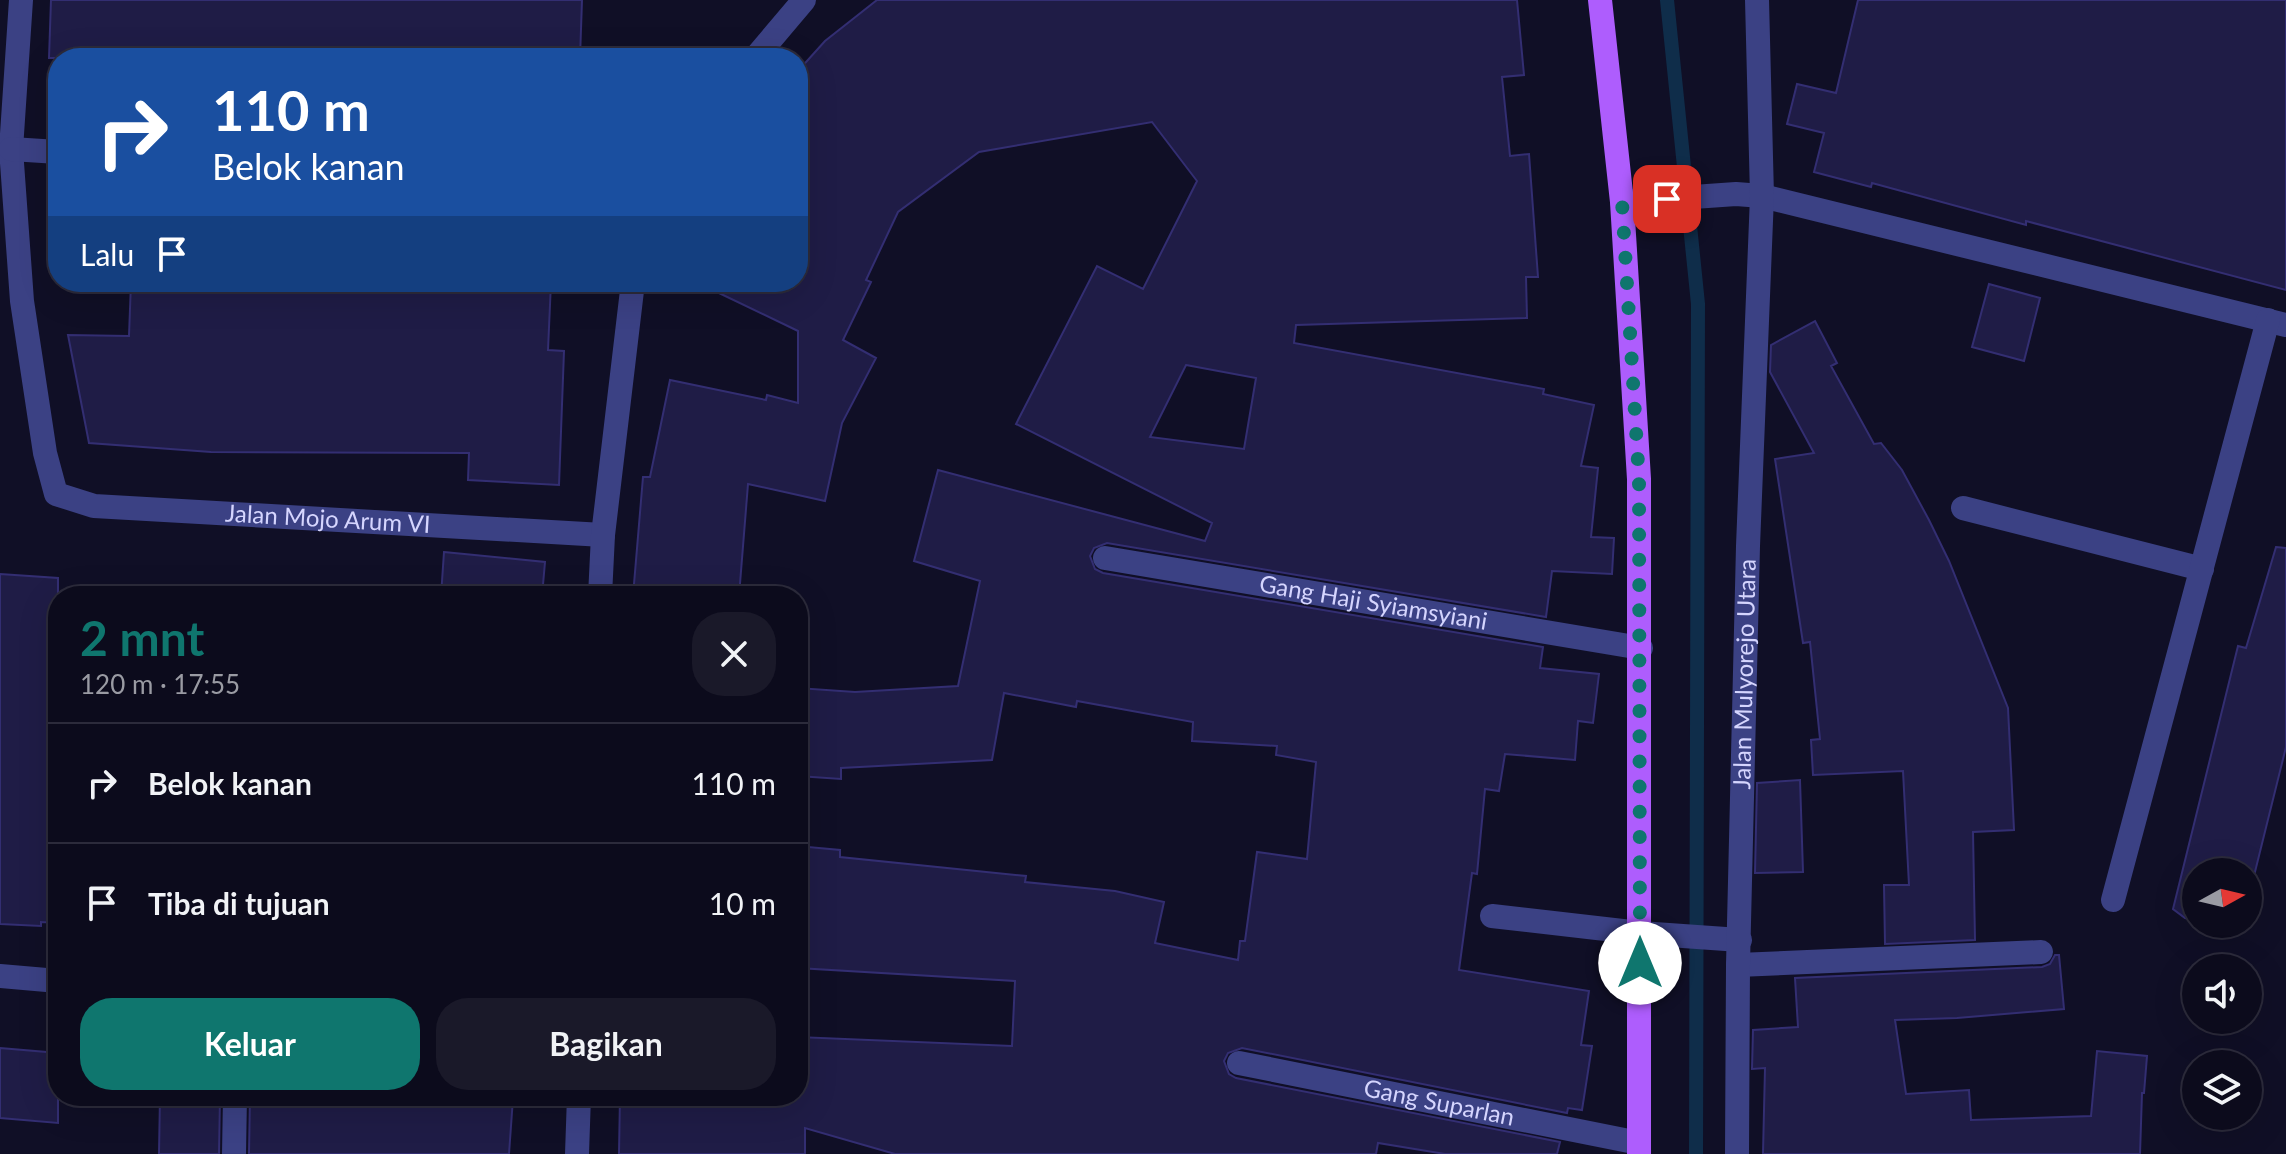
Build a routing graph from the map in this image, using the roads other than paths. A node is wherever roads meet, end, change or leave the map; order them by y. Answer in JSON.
{"nodes":[{"id":1,"x":21,"y":0,"type":"edge"},
{"id":2,"x":804,"y":0,"type":"edge"},
{"id":3,"x":1600,"y":0,"type":"edge"},
{"id":4,"x":1757,"y":0,"type":"edge"},
{"id":5,"x":763,"y":48,"type":"edge"},
{"id":6,"x":11,"y":149,"type":"junction"},
{"id":7,"x":48,"y":151,"type":"edge"},
{"id":8,"x":1762,"y":196,"type":"junction"},
{"id":9,"x":1622,"y":202,"type":"junction"},
{"id":10,"x":632,"y":292,"type":"edge"},
{"id":11,"x":2277,"y":322,"type":"edge"},
{"id":12,"x":1963,"y":508,"type":"dead end"},
{"id":13,"x":603,"y":535,"type":"junction"},
{"id":14,"x":1105,"y":558,"type":"dead end"},
{"id":15,"x":2202,"y":569,"type":"junction"},
{"id":16,"x":600,"y":586,"type":"edge"},
{"id":17,"x":1641,"y":648,"type":"junction"},
{"id":18,"x":2113,"y":900,"type":"dead end"},
{"id":19,"x":1492,"y":916,"type":"dead end"},
{"id":20,"x":1640,"y":933,"type":"junction"},
{"id":21,"x":1740,"y":940,"type":"junction"},
{"id":22,"x":2041,"y":952,"type":"dead end"},
{"id":23,"x":1738,"y":965,"type":"junction"},
{"id":24,"x":0,"y":976,"type":"edge"},
{"id":25,"x":48,"y":980,"type":"edge"},
{"id":26,"x":1239,"y":1063,"type":"dead end"},
{"id":27,"x":235,"y":1106,"type":"edge"},
{"id":28,"x":579,"y":1106,"type":"edge"},
{"id":29,"x":1639,"y":1148,"type":"edge"},
{"id":30,"x":234,"y":1154,"type":"edge"},
{"id":31,"x":577,"y":1154,"type":"edge"},
{"id":32,"x":1737,"y":1154,"type":"edge"}],
"edges":[{"from":1,"to":6,"type":"street"},
{"from":2,"to":5,"type":"street"},
{"from":3,"to":9,"type":"main road"},
{"from":4,"to":8,"type":"street","name":"Jalan Mulyorejo Utara"},
{"from":6,"to":7,"type":"street"},
{"from":6,"to":13,"type":"street","name":"Jalan Mojo Arum VI"},
{"from":8,"to":9,"type":"street"},
{"from":8,"to":11,"type":"street"},
{"from":8,"to":21,"type":"street","name":"Jalan Mulyorejo Utara"},
{"from":9,"to":17,"type":"main road"},
{"from":10,"to":13,"type":"street"},
{"from":11,"to":15,"type":"street"},
{"from":12,"to":15,"type":"street"},
{"from":13,"to":16,"type":"street"},
{"from":14,"to":17,"type":"street","name":"Gang Haji Syiamsyiani"},
{"from":15,"to":18,"type":"street"},
{"from":17,"to":20,"type":"main road"},
{"from":19,"to":20,"type":"street"},
{"from":20,"to":21,"type":"street"},
{"from":20,"to":29,"type":"main road"},
{"from":21,"to":23,"type":"street","name":"Jalan Mulyorejo Utara"},
{"from":22,"to":23,"type":"street"},
{"from":23,"to":32,"type":"street","name":"Jalan Mulyorejo Utara"},
{"from":24,"to":25,"type":"street"},
{"from":26,"to":29,"type":"street","name":"Gang Suparlan"},
{"from":27,"to":30,"type":"street"},
{"from":28,"to":31,"type":"street"}]}
